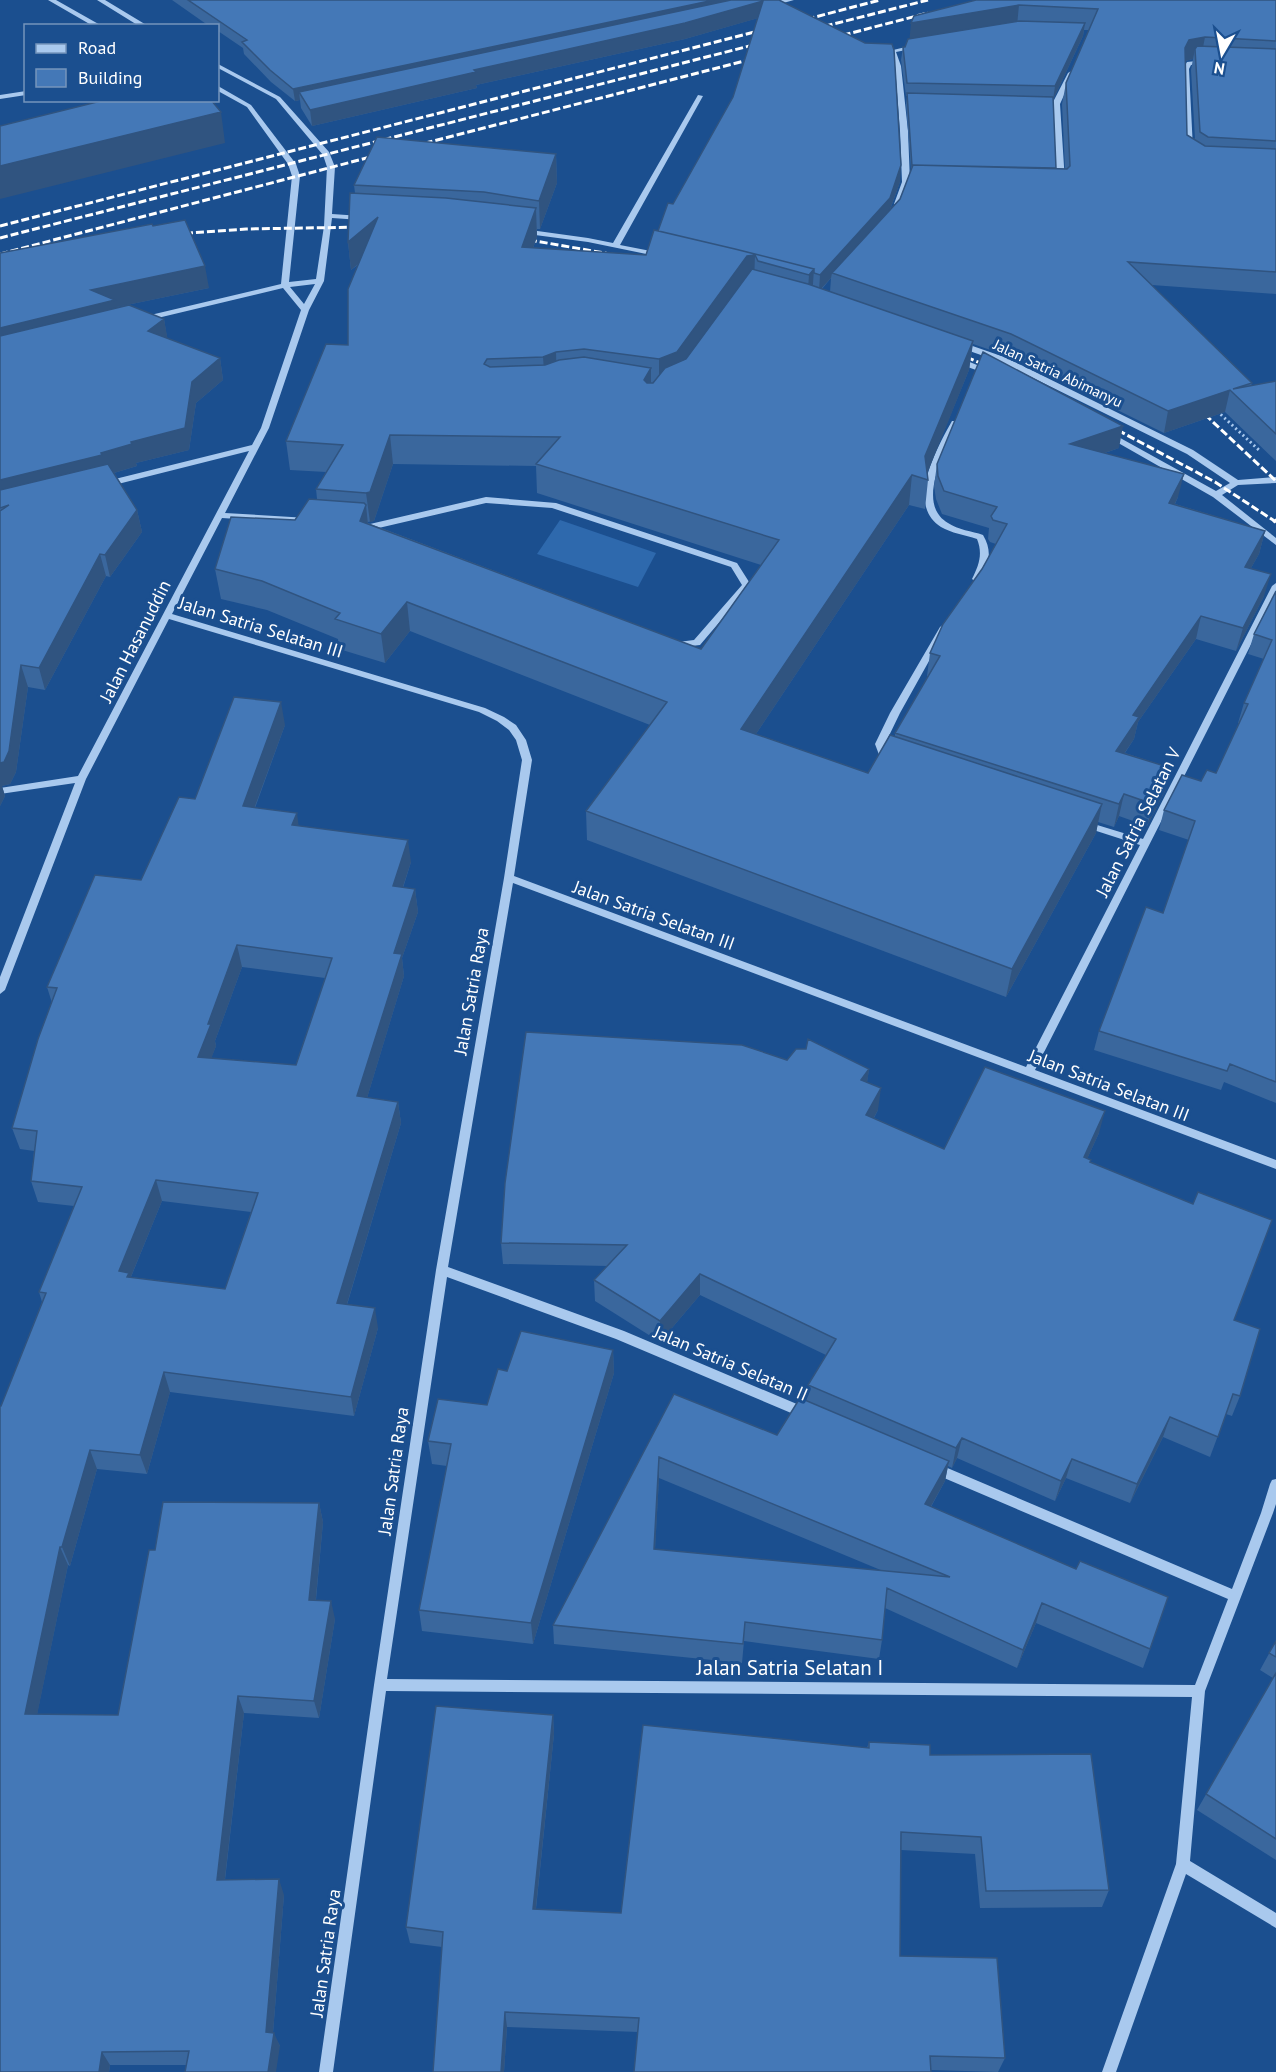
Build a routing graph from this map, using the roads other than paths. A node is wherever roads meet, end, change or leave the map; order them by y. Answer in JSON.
{"nodes":[{"id":1,"x":51,"y":0,"type":"edge"},
{"id":2,"x":100,"y":0,"type":"edge"},
{"id":3,"x":791,"y":0,"type":"edge"},
{"id":4,"x":756,"y":8,"type":"edge"},
{"id":5,"x":95,"y":24,"type":"edge"},
{"id":6,"x":142,"y":24,"type":"edge"},
{"id":7,"x":926,"y":45,"type":"edge"},
{"id":8,"x":1076,"y":62,"type":"edge"},
{"id":9,"x":1212,"y":63,"type":"edge"},
{"id":10,"x":219,"y":67,"type":"edge"},
{"id":11,"x":219,"y":89,"type":"edge"},
{"id":12,"x":24,"y":93,"type":"edge"},
{"id":13,"x":700,"y":96,"type":"dead end"},
{"id":14,"x":0,"y":97,"type":"edge"},
{"id":15,"x":901,"y":100,"type":"junction"},
{"id":16,"x":913,"y":101,"type":"edge"},
{"id":17,"x":1044,"y":103,"type":"edge"},
{"id":18,"x":299,"y":104,"type":"edge"},
{"id":19,"x":1056,"y":104,"type":"junction"},
{"id":20,"x":287,"y":106,"type":"junction"},
{"id":21,"x":1189,"y":156,"type":"edge"},
{"id":22,"x":906,"y":182,"type":"junction"},
{"id":23,"x":917,"y":182,"type":"edge"},
{"id":24,"x":1050,"y":186,"type":"edge"},
{"id":25,"x":897,"y":208,"type":"edge"},
{"id":26,"x":328,"y":216,"type":"junction"},
{"id":27,"x":373,"y":219,"type":"edge"},
{"id":28,"x":508,"y":228,"type":"edge"},
{"id":29,"x":615,"y":246,"type":"junction"},
{"id":30,"x":668,"y":257,"type":"edge"},
{"id":31,"x":320,"y":281,"type":"junction"},
{"id":32,"x":285,"y":285,"type":"junction"},
{"id":33,"x":305,"y":310,"type":"junction"},
{"id":34,"x":133,"y":322,"type":"edge"},
{"id":35,"x":950,"y":341,"type":"edge"},
{"id":36,"x":982,"y":353,"type":"junction"},
{"id":37,"x":944,"y":356,"type":"edge"},
{"id":38,"x":975,"y":372,"type":"junction"},
{"id":39,"x":1004,"y":379,"type":"edge"},
{"id":40,"x":959,"y":413,"type":"edge"},
{"id":41,"x":1102,"y":431,"type":"edge"},
{"id":42,"x":255,"y":447,"type":"junction"},
{"id":43,"x":1276,"y":480,"type":"edge"},
{"id":44,"x":1236,"y":483,"type":"junction"},
{"id":45,"x":94,"y":487,"type":"edge"},
{"id":46,"x":1216,"y":495,"type":"junction"},
{"id":47,"x":218,"y":515,"type":"junction"},
{"id":48,"x":317,"y":522,"type":"edge"},
{"id":49,"x":349,"y":525,"type":"edge"},
{"id":50,"x":370,"y":526,"type":"junction"},
{"id":51,"x":377,"y":534,"type":"edge"},
{"id":52,"x":1276,"y":542,"type":"edge"},
{"id":53,"x":1276,"y":586,"type":"edge"},
{"id":54,"x":969,"y":590,"type":"edge"},
{"id":55,"x":166,"y":615,"type":"junction"},
{"id":56,"x":951,"y":616,"type":"edge"},
{"id":57,"x":658,"y":641,"type":"edge"},
{"id":58,"x":895,"y":761,"type":"edge"},
{"id":59,"x":81,"y":779,"type":"junction"},
{"id":60,"x":0,"y":791,"type":"edge"},
{"id":61,"x":1077,"y":821,"type":"edge"},
{"id":62,"x":1145,"y":843,"type":"junction"},
{"id":63,"x":509,"y":878,"type":"junction"},
{"id":64,"x":0,"y":990,"type":"edge"},
{"id":65,"x":1029,"y":1072,"type":"junction"},
{"id":66,"x":1276,"y":1165,"type":"edge"},
{"id":67,"x":442,"y":1270,"type":"junction"},
{"id":68,"x":817,"y":1419,"type":"edge"},
{"id":69,"x":926,"y":1465,"type":"edge"},
{"id":70,"x":1276,"y":1484,"type":"edge"},
{"id":71,"x":1272,"y":1515,"type":"edge"},
{"id":72,"x":1235,"y":1596,"type":"junction"},
{"id":73,"x":380,"y":1685,"type":"junction"},
{"id":74,"x":1199,"y":1691,"type":"junction"},
{"id":75,"x":1183,"y":1864,"type":"junction"},
{"id":76,"x":1276,"y":1921,"type":"edge"},
{"id":77,"x":327,"y":2072,"type":"edge"},
{"id":78,"x":1109,"y":2072,"type":"edge"}],
"edges":[{"from":1,"to":5,"type":"street"},
{"from":2,"to":6,"type":"street"},
{"from":3,"to":4,"type":"street"},
{"from":7,"to":15,"type":"street"},
{"from":8,"to":19,"type":"street"},
{"from":9,"to":21,"type":"street"},
{"from":10,"to":20,"type":"street","name":"Jalan Hasanuddin"},
{"from":11,"to":32,"type":"street"},
{"from":12,"to":14,"type":"street"},
{"from":13,"to":29,"type":"street"},
{"from":15,"to":16,"type":"street"},
{"from":15,"to":22,"type":"street"},
{"from":17,"to":19,"type":"street"},
{"from":18,"to":20,"type":"street"},
{"from":19,"to":24,"type":"street"},
{"from":20,"to":26,"type":"street","name":"Jalan Hasanuddin"},
{"from":22,"to":23,"type":"street"},
{"from":22,"to":25,"type":"street"},
{"from":26,"to":27,"type":"street"},
{"from":26,"to":31,"type":"street","name":"Jalan Hasanuddin"},
{"from":28,"to":29,"type":"street"},
{"from":29,"to":30,"type":"street"},
{"from":31,"to":32,"type":"street"},
{"from":31,"to":33,"type":"street","name":"Jalan Hasanuddin"},
{"from":32,"to":33,"type":"street"},
{"from":32,"to":34,"type":"street"},
{"from":33,"to":42,"type":"street","name":"Jalan Hasanuddin"},
{"from":35,"to":36,"type":"street","name":"Jalan Satria Abimanyu"},
{"from":36,"to":38,"type":"street"},
{"from":36,"to":44,"type":"street","name":"Jalan Satria Abimanyu"},
{"from":37,"to":38,"type":"street"},
{"from":38,"to":39,"type":"street"},
{"from":40,"to":54,"type":"street"},
{"from":41,"to":46,"type":"street"},
{"from":42,"to":45,"type":"street"},
{"from":42,"to":47,"type":"street","name":"Jalan Hasanuddin"},
{"from":43,"to":44,"type":"street"},
{"from":44,"to":46,"type":"street"},
{"from":46,"to":52,"type":"street"},
{"from":47,"to":48,"type":"street"},
{"from":47,"to":55,"type":"street","name":"Jalan Hasanuddin"},
{"from":49,"to":50,"type":"street"},
{"from":50,"to":51,"type":"street"},
{"from":50,"to":57,"type":"street"},
{"from":53,"to":62,"type":"street","name":"Jalan Satria Selatan V"},
{"from":55,"to":59,"type":"street","name":"Jalan Hasanuddin"},
{"from":55,"to":63,"type":"street","name":"Jalan Satria Selatan III"},
{"from":56,"to":58,"type":"street"},
{"from":59,"to":60,"type":"street"},
{"from":59,"to":64,"type":"street","name":"Jalan Hasanuddin"},
{"from":61,"to":62,"type":"street"},
{"from":62,"to":65,"type":"street","name":"Jalan Satria Selatan V"},
{"from":63,"to":65,"type":"street","name":"Jalan Satria Selatan III"},
{"from":63,"to":67,"type":"street","name":"Jalan Satria Raya"},
{"from":65,"to":66,"type":"street","name":"Jalan Satria Selatan III"},
{"from":67,"to":68,"type":"street","name":"Jalan Satria Selatan II"},
{"from":67,"to":73,"type":"street","name":"Jalan Satria Raya"},
{"from":69,"to":72,"type":"street"},
{"from":70,"to":71,"type":"street"},
{"from":71,"to":72,"type":"street"},
{"from":72,"to":74,"type":"street"},
{"from":73,"to":74,"type":"street","name":"Jalan Satria Selatan I"},
{"from":73,"to":77,"type":"street","name":"Jalan Satria Raya"},
{"from":74,"to":75,"type":"street"},
{"from":75,"to":76,"type":"street"},
{"from":75,"to":78,"type":"street"}]}
